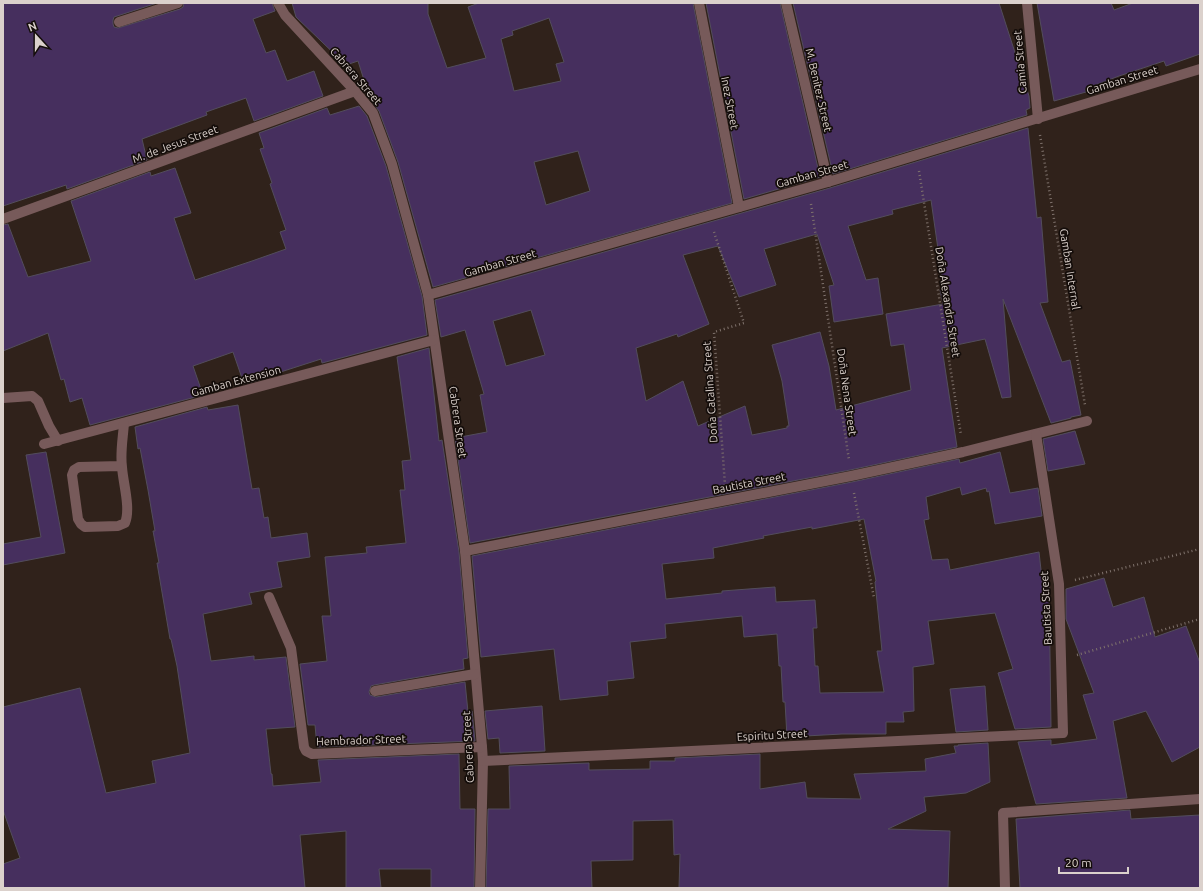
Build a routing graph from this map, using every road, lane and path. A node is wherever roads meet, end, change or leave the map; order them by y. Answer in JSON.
{"nodes":[{"id":1,"x":178,"y":3,"type":"edge"},
{"id":2,"x":278,"y":3,"type":"edge"},
{"id":3,"x":699,"y":3,"type":"edge"},
{"id":4,"x":786,"y":3,"type":"edge"},
{"id":5,"x":1027,"y":3,"type":"edge"},
{"id":6,"x":119,"y":22,"type":"dead end"},
{"id":7,"x":1200,"y":69,"type":"edge"},
{"id":8,"x":355,"y":91,"type":"junction"},
{"id":9,"x":1038,"y":119,"type":"junction"},
{"id":10,"x":917,"y":155,"type":"junction"},
{"id":11,"x":828,"y":182,"type":"junction"},
{"id":12,"x":808,"y":188,"type":"junction"},
{"id":13,"x":739,"y":207,"type":"junction"},
{"id":14,"x":708,"y":216,"type":"junction"},
{"id":15,"x":3,"y":219,"type":"edge"},
{"id":16,"x":428,"y":295,"type":"junction"},
{"id":17,"x":434,"y":340,"type":"junction"},
{"id":18,"x":3,"y":398,"type":"edge"},
{"id":19,"x":1087,"y":421,"type":"joint"},
{"id":20,"x":124,"y":423,"type":"junction"},
{"id":21,"x":1036,"y":434,"type":"junction"},
{"id":22,"x":58,"y":441,"type":"junction"},
{"id":23,"x":44,"y":444,"type":"dead end"},
{"id":24,"x":963,"y":452,"type":"junction"},
{"id":25,"x":121,"y":466,"type":"junction"},
{"id":26,"x":851,"y":476,"type":"junction"},
{"id":27,"x":726,"y":500,"type":"junction"},
{"id":28,"x":1200,"y":549,"type":"edge"},
{"id":29,"x":464,"y":551,"type":"junction"},
{"id":30,"x":1059,"y":584,"type":"junction"},
{"id":31,"x":269,"y":597,"type":"dead end"},
{"id":32,"x":874,"y":598,"type":"dead end"},
{"id":33,"x":1200,"y":619,"type":"edge"},
{"id":34,"x":1061,"y":659,"type":"junction"},
{"id":35,"x":475,"y":674,"type":"junction"},
{"id":36,"x":375,"y":691,"type":"dead end"},
{"id":37,"x":1063,"y":733,"type":"joint"},
{"id":38,"x":482,"y":747,"type":"junction"},
{"id":39,"x":483,"y":761,"type":"junction"},
{"id":40,"x":1200,"y":799,"type":"edge"},
{"id":41,"x":480,"y":888,"type":"edge"},
{"id":42,"x":1005,"y":888,"type":"edge"}],
"edges":[{"from":1,"to":6,"type":"street"},
{"from":2,"to":8,"type":"street","name":"Cabrera Street"},
{"from":3,"to":13,"type":"street","name":"Inez Street"},
{"from":4,"to":11,"type":"street","name":"M. Benitez Street"},
{"from":5,"to":9,"type":"street","name":"Camia Street"},
{"from":7,"to":9,"type":"street","name":"Gamban Street"},
{"from":8,"to":15,"type":"street","name":"M. de Jesus Street"},
{"from":8,"to":16,"type":"street","name":"Cabrera Street"},
{"from":9,"to":10,"type":"street","name":"Gamban Street"},
{"from":9,"to":19,"type":"path","name":"Gamban Internal"},
{"from":10,"to":11,"type":"street","name":"Gamban Street"},
{"from":10,"to":24,"type":"path","name":"Doña Alexandra Street"},
{"from":11,"to":12,"type":"street","name":"Gamban Street"},
{"from":12,"to":13,"type":"street","name":"Gamban Street"},
{"from":12,"to":26,"type":"path","name":"Doña Nena Street"},
{"from":13,"to":14,"type":"street","name":"Gamban Street"},
{"from":14,"to":16,"type":"street","name":"Gamban Street"},
{"from":14,"to":27,"type":"path","name":"Doña Catalina Street"},
{"from":16,"to":17,"type":"street","name":"Cabrera Street"},
{"from":17,"to":20,"type":"street","name":"Gamban Extension"},
{"from":17,"to":29,"type":"street","name":"Cabrera Street"},
{"from":18,"to":22,"type":"street"},
{"from":19,"to":21,"type":"street","name":"Bautista Street"},
{"from":20,"to":22,"type":"street","name":"Gamban Extension"},
{"from":20,"to":25,"type":"street"},
{"from":21,"to":24,"type":"street","name":"Bautista Street"},
{"from":21,"to":30,"type":"street","name":"Bautista Street"},
{"from":22,"to":23,"type":"street","name":"Gamban Extension"},
{"from":24,"to":26,"type":"street","name":"Bautista Street"},
{"from":25,"to":25,"type":"street"},
{"from":26,"to":27,"type":"street","name":"Bautista Street"},
{"from":26,"to":32,"type":"path","name":"Doña Nena Street"},
{"from":27,"to":29,"type":"street","name":"Bautista Street"},
{"from":28,"to":30,"type":"path"},
{"from":29,"to":35,"type":"street","name":"Cabrera Street"},
{"from":30,"to":34,"type":"street","name":"Bautista Street"},
{"from":31,"to":38,"type":"street","name":"Hembrador Street"},
{"from":33,"to":34,"type":"path"},
{"from":34,"to":37,"type":"street","name":"Bautista Street"},
{"from":35,"to":36,"type":"street"},
{"from":35,"to":38,"type":"street","name":"Cabrera Street"},
{"from":37,"to":39,"type":"street","name":"Espiritu Street"},
{"from":38,"to":39,"type":"street","name":"Cabrera Street"},
{"from":39,"to":41,"type":"street","name":"Cabrera Street"},
{"from":40,"to":42,"type":"street"}]}
